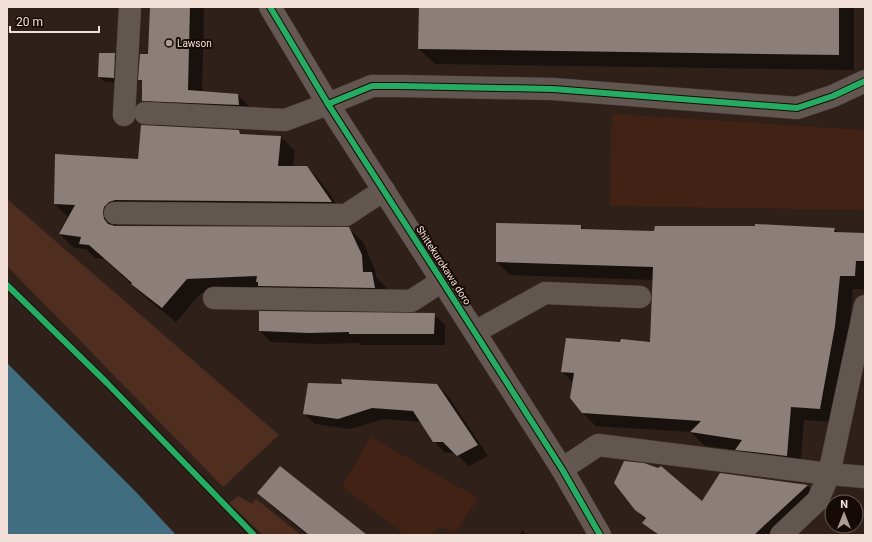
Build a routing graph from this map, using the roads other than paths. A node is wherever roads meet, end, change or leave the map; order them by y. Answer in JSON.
{"nodes":[{"id":1,"x":130,"y":7,"type":"edge"},
{"id":2,"x":270,"y":7,"type":"edge"},
{"id":3,"x":865,"y":82,"type":"edge"},
{"id":4,"x":328,"y":104,"type":"junction"},
{"id":5,"x":145,"y":113,"type":"dead end"},
{"id":6,"x":124,"y":115,"type":"dead end"},
{"id":7,"x":384,"y":190,"type":"junction"},
{"id":8,"x":115,"y":213,"type":"dead end"},
{"id":9,"x":442,"y":281,"type":"junction"},
{"id":10,"x":640,"y":297,"type":"dead end"},
{"id":11,"x":214,"y":298,"type":"dead end"},
{"id":12,"x":865,"y":306,"type":"edge"},
{"id":13,"x":475,"y":332,"type":"junction"},
{"id":14,"x":562,"y":469,"type":"junction"},
{"id":15,"x":829,"y":474,"type":"junction"},
{"id":16,"x":865,"y":477,"type":"edge"},
{"id":17,"x":600,"y":535,"type":"edge"},
{"id":18,"x":781,"y":535,"type":"edge"}],
"edges":[{"from":1,"to":6,"type":"street"},
{"from":2,"to":4,"type":"main road","name":"Shittekurokawa doro"},
{"from":3,"to":4,"type":"street"},
{"from":4,"to":5,"type":"street"},
{"from":4,"to":7,"type":"main road","name":"Shittekurokawa doro"},
{"from":7,"to":8,"type":"street"},
{"from":7,"to":9,"type":"main road","name":"Shittekurokawa doro"},
{"from":9,"to":11,"type":"street"},
{"from":9,"to":13,"type":"main road","name":"Shittekurokawa doro"},
{"from":10,"to":13,"type":"street"},
{"from":12,"to":15,"type":"street"},
{"from":13,"to":14,"type":"main road","name":"Shittekurokawa doro"},
{"from":14,"to":15,"type":"street"},
{"from":14,"to":17,"type":"main road","name":"Shittekurokawa doro"},
{"from":15,"to":16,"type":"street"},
{"from":15,"to":18,"type":"street"}]}
